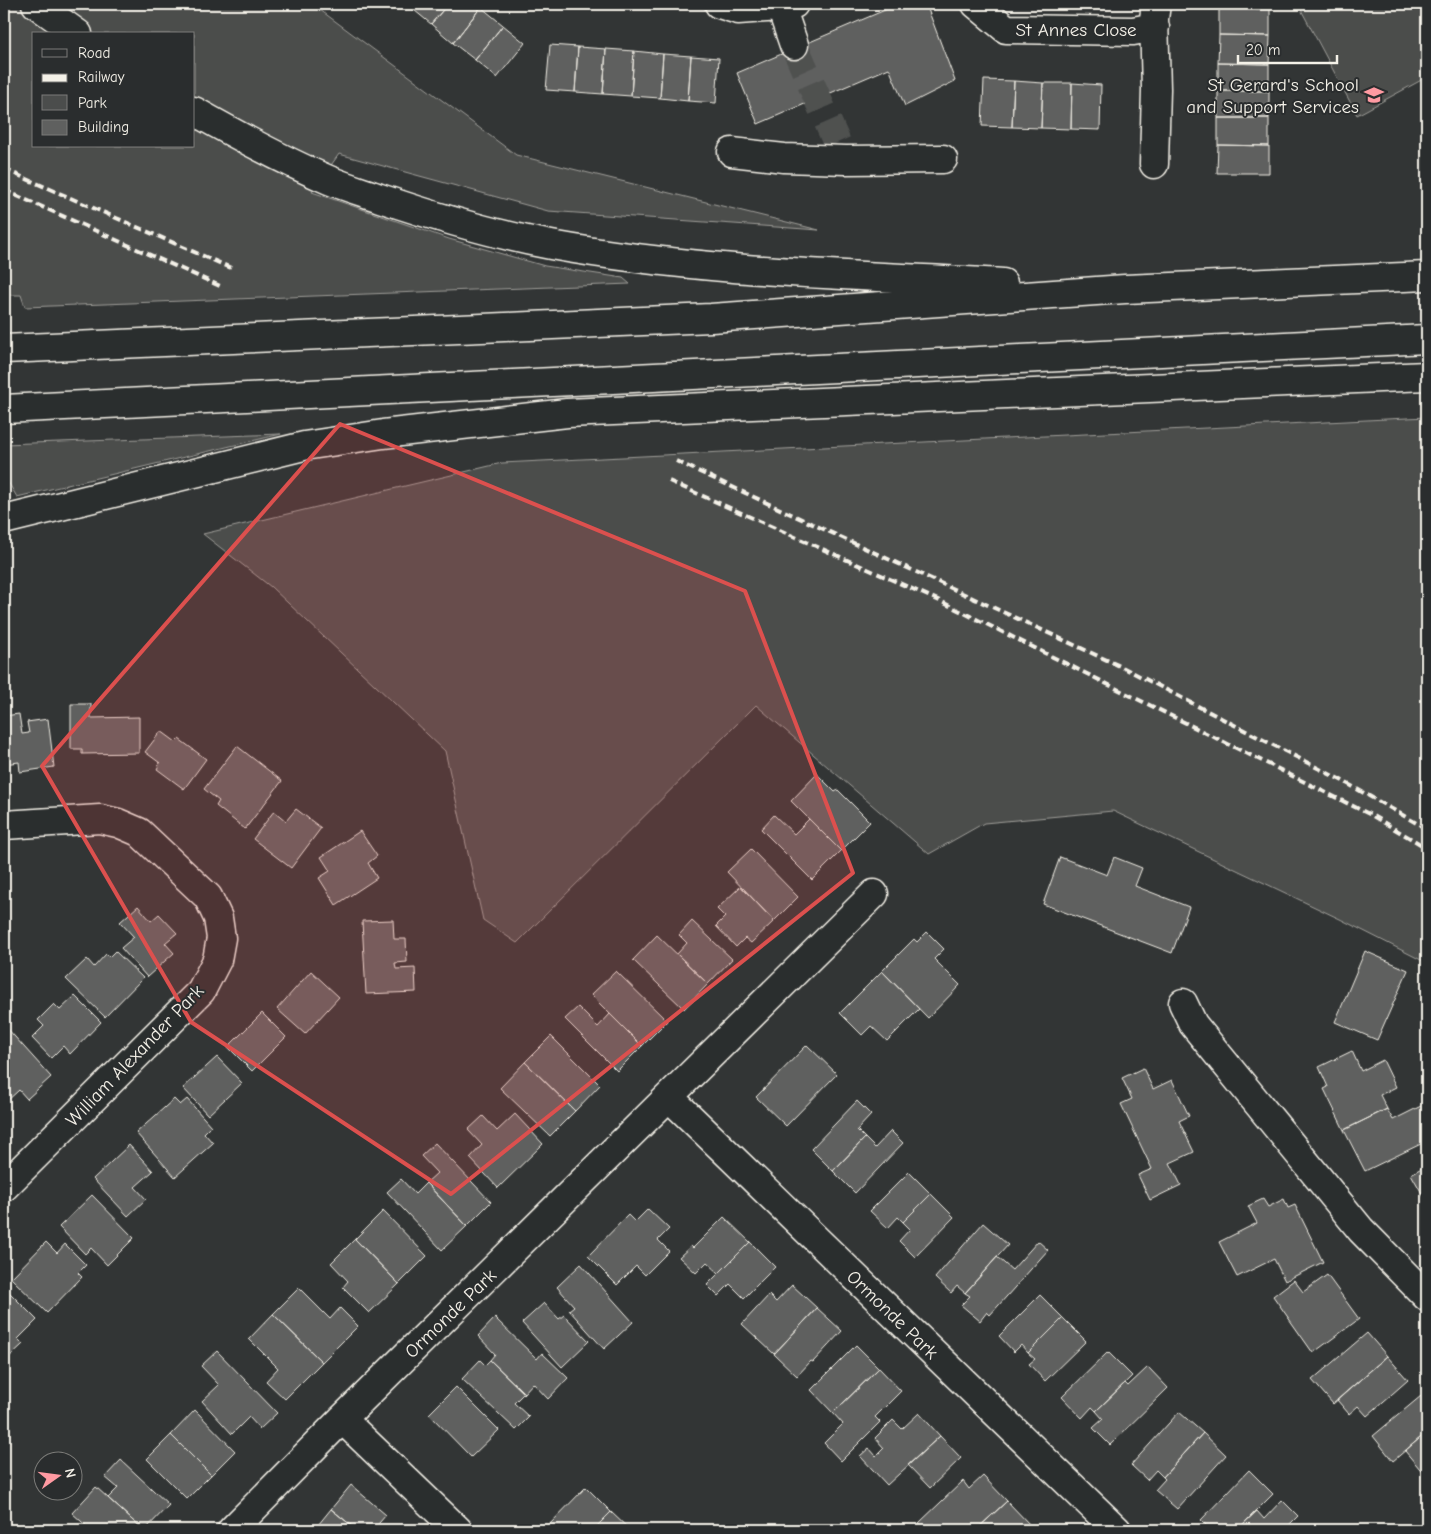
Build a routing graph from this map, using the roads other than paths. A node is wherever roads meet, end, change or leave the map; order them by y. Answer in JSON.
{"nodes":[{"id":1,"x":36,"y":4,"type":"edge"},
{"id":2,"x":719,"y":4,"type":"edge"},
{"id":3,"x":976,"y":4,"type":"edge"},
{"id":4,"x":787,"y":5,"type":"edge"},
{"id":5,"x":1155,"y":15,"type":"edge"},
{"id":6,"x":75,"y":32,"type":"edge"},
{"id":7,"x":794,"y":45,"type":"tunnel mouth"},
{"id":8,"x":195,"y":112,"type":"edge"},
{"id":9,"x":732,"y":152,"type":"dead end"},
{"id":10,"x":943,"y":159,"type":"dead end"},
{"id":11,"x":1154,"y":164,"type":"dead end"},
{"id":12,"x":1427,"y":276,"type":"edge"},
{"id":13,"x":1125,"y":289,"type":"junction"},
{"id":14,"x":1427,"y":340,"type":"edge"},
{"id":15,"x":4,"y":350,"type":"edge"},
{"id":16,"x":1427,"y":376,"type":"edge"},
{"id":17,"x":4,"y":409,"type":"edge"},
{"id":18,"x":4,"y":520,"type":"edge"},
{"id":19,"x":4,"y":825,"type":"edge"},
{"id":20,"x":874,"y":894,"type":"dead end"},
{"id":21,"x":1182,"y":1003,"type":"dead end"},
{"id":22,"x":670,"y":1097,"type":"junction"},
{"id":23,"x":4,"y":1187,"type":"edge"},
{"id":24,"x":1427,"y":1297,"type":"edge"},
{"id":25,"x":342,"y":1419,"type":"junction"},
{"id":26,"x":232,"y":1530,"type":"edge"},
{"id":27,"x":458,"y":1530,"type":"edge"},
{"id":28,"x":1116,"y":1530,"type":"edge"}],
"edges":[{"from":1,"to":6,"type":"main road"},
{"from":2,"to":4,"type":"main road"},
{"from":3,"to":5,"type":"main road","name":"St Annes Close"},
{"from":4,"to":7,"type":"main road"},
{"from":5,"to":11,"type":"main road"},
{"from":8,"to":13,"type":"main road"},
{"from":9,"to":10,"type":"main road"},
{"from":12,"to":13,"type":"main road"},
{"from":13,"to":15,"type":"main road"},
{"from":14,"to":17,"type":"main road"},
{"from":16,"to":18,"type":"main road"},
{"from":19,"to":23,"type":"main road","name":"William Alexander Park"},
{"from":20,"to":22,"type":"main road","name":"Ormonde Park"},
{"from":21,"to":24,"type":"main road"},
{"from":22,"to":25,"type":"main road","name":"Ormonde Park"},
{"from":22,"to":28,"type":"main road","name":"Ormonde Park"},
{"from":25,"to":26,"type":"main road","name":"Ormonde Park"},
{"from":25,"to":27,"type":"main road"}]}
